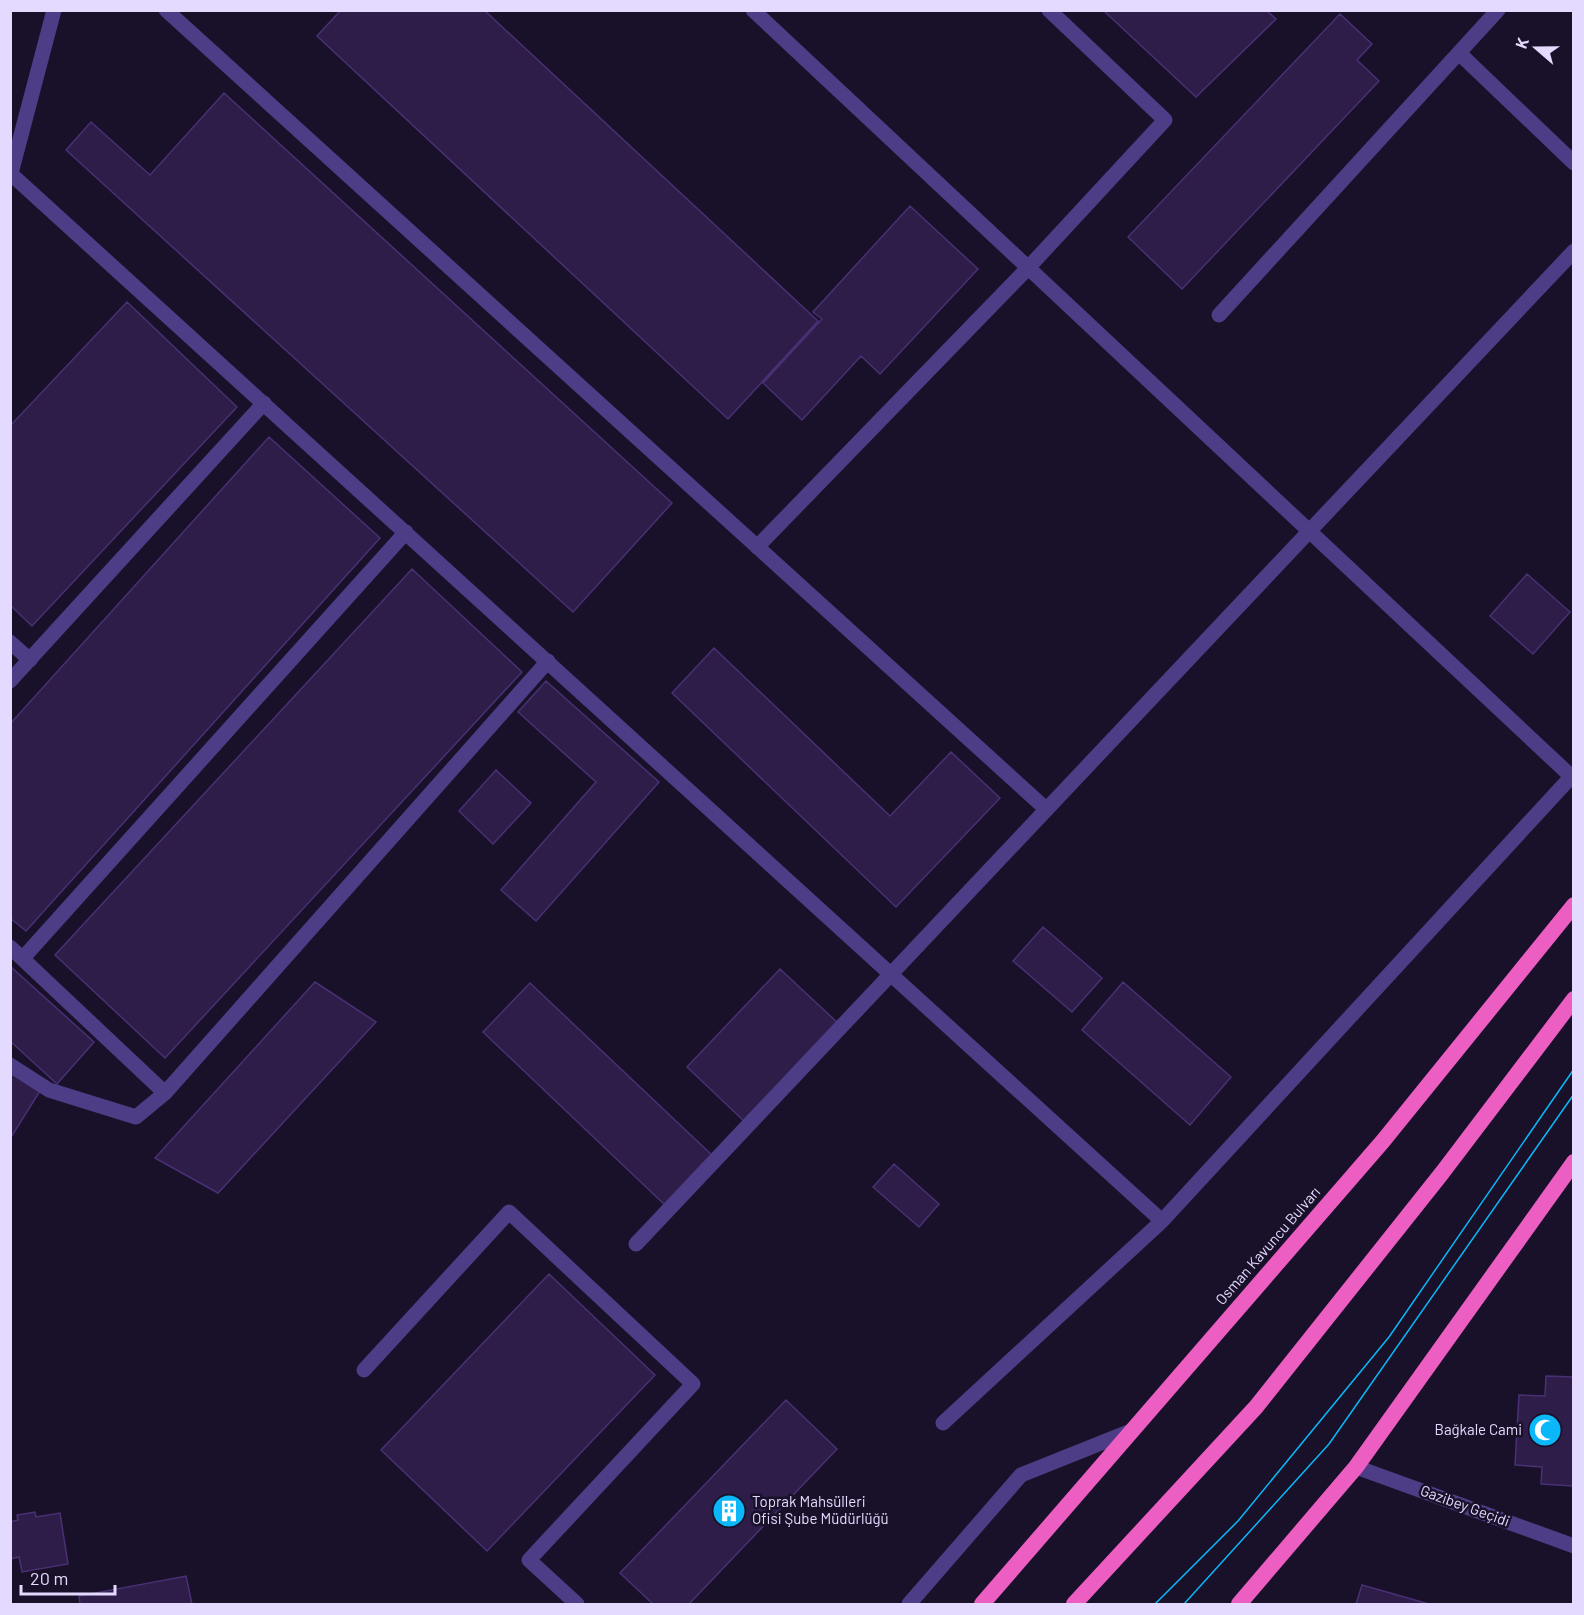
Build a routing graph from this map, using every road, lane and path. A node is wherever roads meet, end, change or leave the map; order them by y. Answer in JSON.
{"nodes":[{"id":1,"x":54,"y":10,"type":"edge"},
{"id":2,"x":166,"y":10,"type":"edge"},
{"id":3,"x":753,"y":10,"type":"edge"},
{"id":4,"x":1049,"y":10,"type":"edge"},
{"id":5,"x":1498,"y":10,"type":"edge"},
{"id":6,"x":1459,"y":53,"type":"junction"},
{"id":7,"x":1574,"y":163,"type":"edge"},
{"id":8,"x":11,"y":176,"type":"edge"},
{"id":9,"x":1574,"y":251,"type":"edge"},
{"id":10,"x":1028,"y":268,"type":"junction"},
{"id":11,"x":1219,"y":315,"type":"dead end"},
{"id":12,"x":264,"y":403,"type":"junction"},
{"id":13,"x":1308,"y":530,"type":"junction"},
{"id":14,"x":406,"y":532,"type":"junction"},
{"id":15,"x":757,"y":547,"type":"junction"},
{"id":16,"x":10,"y":642,"type":"edge"},
{"id":17,"x":30,"y":660,"type":"junction"},
{"id":18,"x":548,"y":661,"type":"junction"},
{"id":19,"x":10,"y":681,"type":"edge"},
{"id":20,"x":1572,"y":778,"type":"edge"},
{"id":21,"x":1046,"y":809,"type":"junction"},
{"id":22,"x":1574,"y":905,"type":"edge"},
{"id":23,"x":10,"y":947,"type":"edge"},
{"id":24,"x":23,"y":958,"type":"junction"},
{"id":25,"x":892,"y":972,"type":"junction"},
{"id":26,"x":1574,"y":999,"type":"edge"},
{"id":27,"x":10,"y":1065,"type":"edge"},
{"id":28,"x":165,"y":1094,"type":"junction"},
{"id":29,"x":1574,"y":1162,"type":"edge"},
{"id":30,"x":1162,"y":1221,"type":"junction"},
{"id":31,"x":636,"y":1244,"type":"dead end"},
{"id":32,"x":364,"y":1370,"type":"dead end"},
{"id":33,"x":943,"y":1423,"type":"dead end"},
{"id":34,"x":1131,"y":1431,"type":"junction"},
{"id":35,"x":1356,"y":1467,"type":"junction"},
{"id":36,"x":1574,"y":1546,"type":"edge"},
{"id":37,"x":577,"y":1605,"type":"edge"},
{"id":38,"x":909,"y":1605,"type":"edge"},
{"id":39,"x":982,"y":1605,"type":"edge"},
{"id":40,"x":1074,"y":1605,"type":"edge"},
{"id":41,"x":1239,"y":1605,"type":"edge"}],
"edges":[{"from":1,"to":8,"type":"street"},
{"from":2,"to":15,"type":"street"},
{"from":3,"to":10,"type":"street"},
{"from":4,"to":10,"type":"street"},
{"from":5,"to":6,"type":"street"},
{"from":6,"to":7,"type":"street"},
{"from":6,"to":11,"type":"street"},
{"from":8,"to":12,"type":"street"},
{"from":9,"to":13,"type":"street"},
{"from":10,"to":13,"type":"street"},
{"from":10,"to":15,"type":"street"},
{"from":12,"to":14,"type":"street"},
{"from":12,"to":17,"type":"street"},
{"from":13,"to":20,"type":"street"},
{"from":13,"to":21,"type":"street"},
{"from":14,"to":18,"type":"street"},
{"from":14,"to":24,"type":"street"},
{"from":15,"to":21,"type":"street"},
{"from":16,"to":17,"type":"street"},
{"from":17,"to":19,"type":"street"},
{"from":18,"to":25,"type":"street"},
{"from":18,"to":28,"type":"street"},
{"from":20,"to":30,"type":"street"},
{"from":21,"to":25,"type":"street"},
{"from":22,"to":34,"type":"highway","name":"Osman Kavuncu Bulvarı"},
{"from":23,"to":24,"type":"street"},
{"from":24,"to":28,"type":"street"},
{"from":25,"to":30,"type":"street"},
{"from":25,"to":31,"type":"street"},
{"from":26,"to":40,"type":"highway"},
{"from":27,"to":28,"type":"street"},
{"from":29,"to":35,"type":"highway"},
{"from":30,"to":33,"type":"street"},
{"from":32,"to":37,"type":"street"},
{"from":34,"to":38,"type":"street"},
{"from":34,"to":39,"type":"highway","name":"Osman Kavuncu Bulvarı"},
{"from":35,"to":36,"type":"street","name":"Gazibey Geçidi"},
{"from":35,"to":41,"type":"highway"}]}
